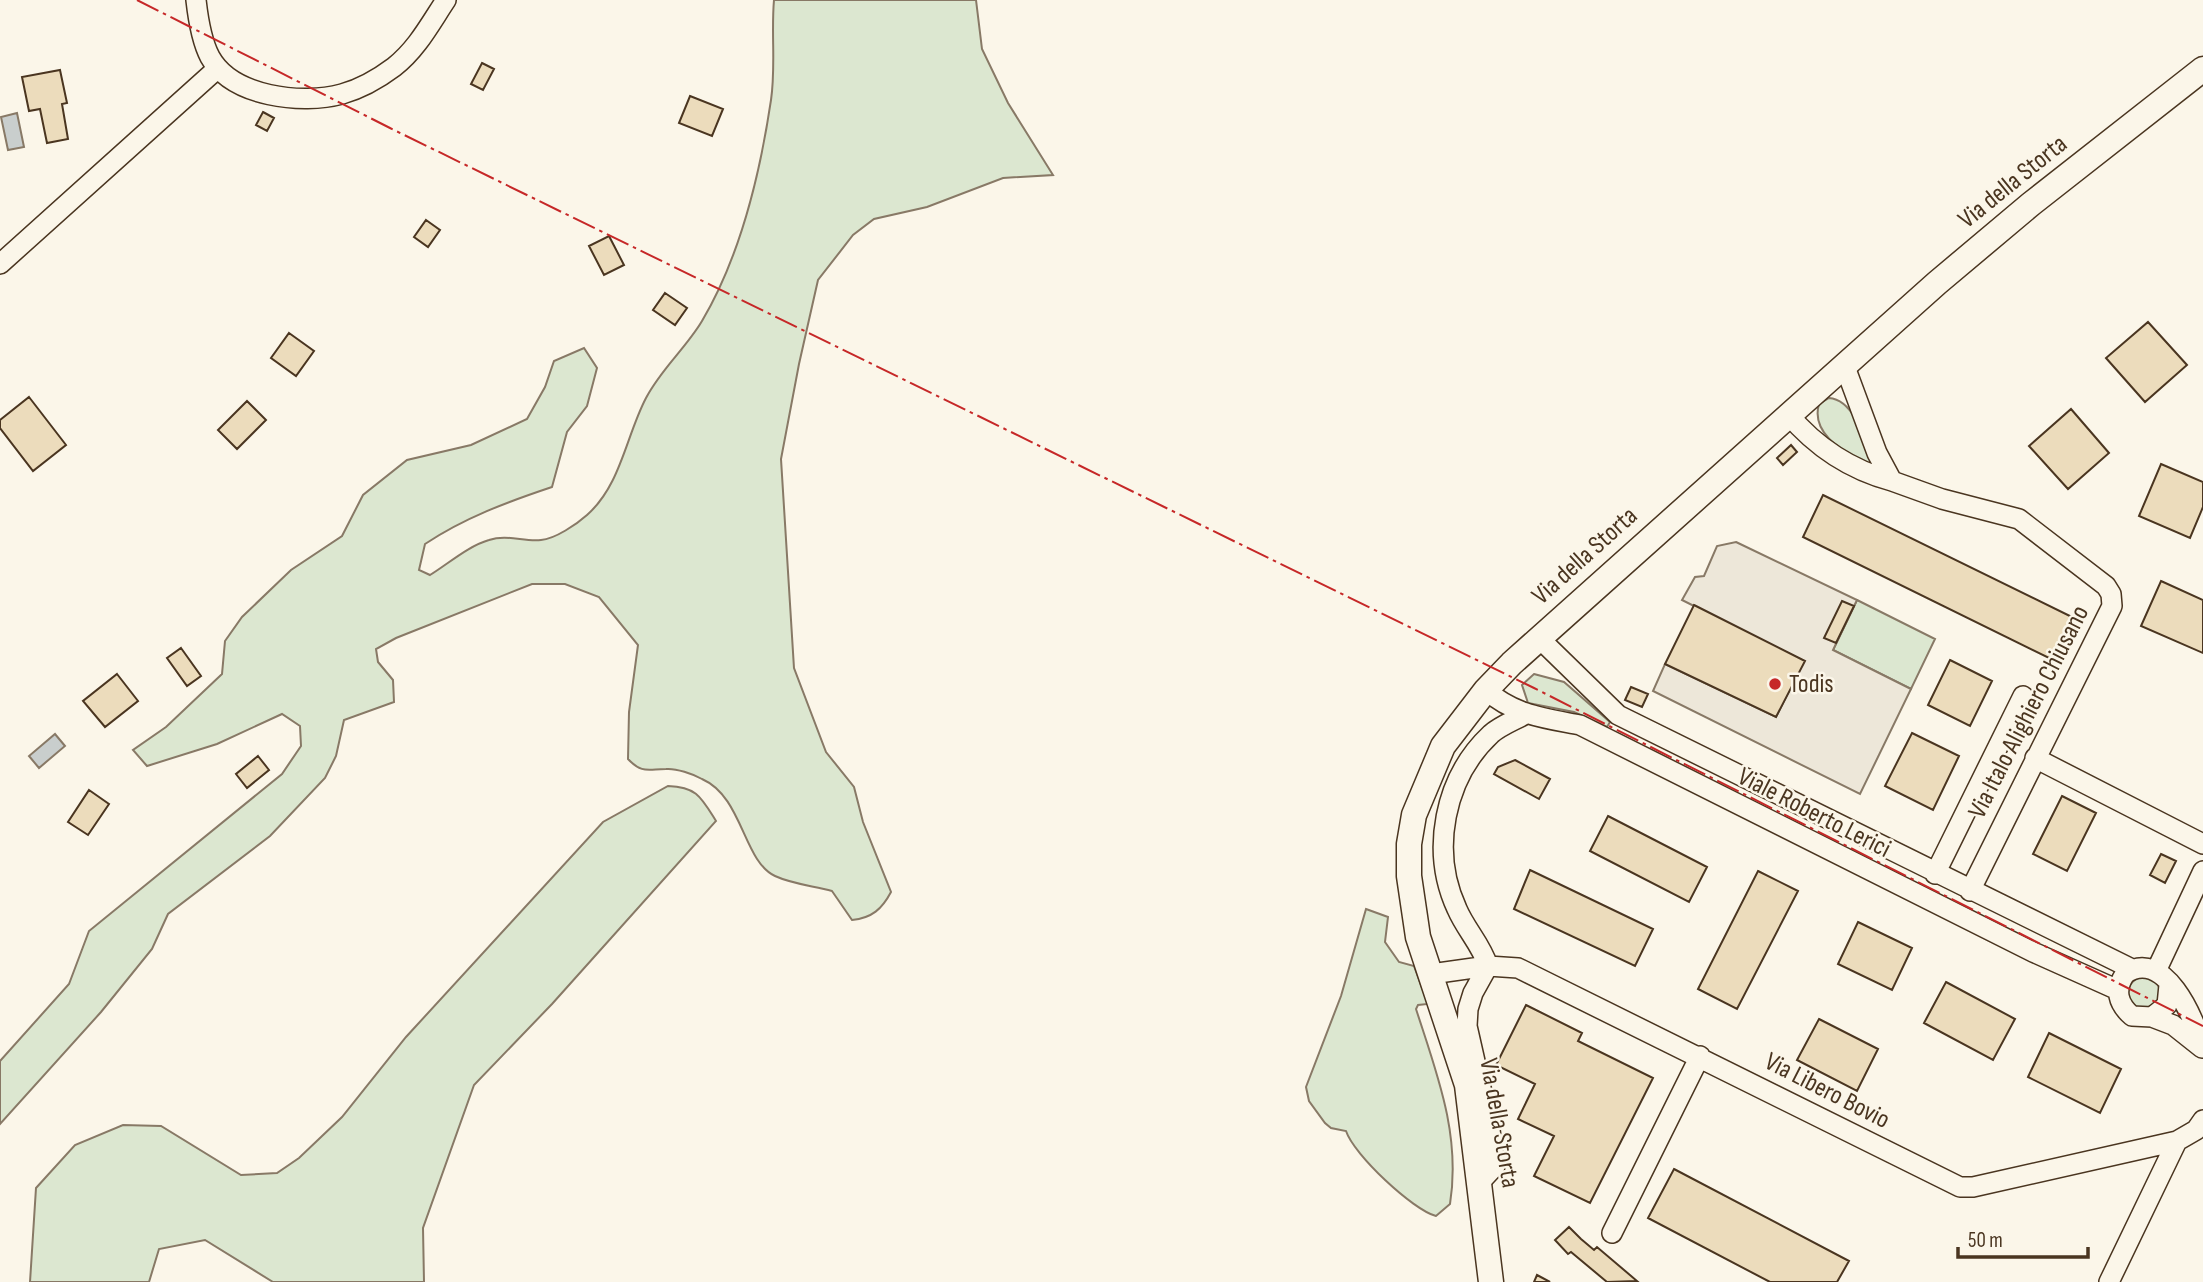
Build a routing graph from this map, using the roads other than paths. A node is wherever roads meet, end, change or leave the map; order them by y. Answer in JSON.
{"nodes":[{"id":1,"x":195,"y":0,"type":"edge"},
{"id":2,"x":446,"y":0,"type":"edge"},
{"id":3,"x":218,"y":68,"type":"junction"},
{"id":4,"x":2203,"y":68,"type":"edge"},
{"id":5,"x":0,"y":264,"type":"edge"},
{"id":6,"x":1844,"y":364,"type":"junction"},
{"id":7,"x":1788,"y":414,"type":"junction"},
{"id":8,"x":1892,"y":481,"type":"junction"},
{"id":9,"x":1539,"y":638,"type":"junction"},
{"id":10,"x":1486,"y":690,"type":"junction"},
{"id":11,"x":2023,"y":696,"type":"dead end"},
{"id":12,"x":1524,"y":715,"type":"junction"},
{"id":13,"x":2035,"y":758,"type":"junction"},
{"id":14,"x":2203,"y":844,"type":"edge"},
{"id":15,"x":2203,"y":871,"type":"edge"},
{"id":16,"x":1935,"y":874,"type":"junction"},
{"id":17,"x":1970,"y":891,"type":"junction"},
{"id":18,"x":1488,"y":966,"type":"junction"},
{"id":19,"x":2132,"y":969,"type":"junction"},
{"id":20,"x":1431,"y":974,"type":"junction"},
{"id":21,"x":2163,"y":977,"type":"junction"},
{"id":22,"x":2118,"y":990,"type":"junction"},
{"id":23,"x":2152,"y":1017,"type":"junction"},
{"id":24,"x":2203,"y":1049,"type":"edge"},
{"id":25,"x":1700,"y":1056,"type":"junction"},
{"id":26,"x":2203,"y":1120,"type":"edge"},
{"id":27,"x":2178,"y":1141,"type":"junction"},
{"id":28,"x":1480,"y":1182,"type":"junction"},
{"id":29,"x":1612,"y":1233,"type":"dead end"},
{"id":30,"x":1491,"y":1282,"type":"edge"},
{"id":31,"x":2109,"y":1282,"type":"edge"}],
"edges":[{"from":1,"to":3,"type":"street"},
{"from":2,"to":3,"type":"street"},
{"from":3,"to":5,"type":"street"},
{"from":4,"to":6,"type":"main road","name":"Via della Storta"},
{"from":6,"to":7,"type":"main road","name":"Via della Storta"},
{"from":6,"to":8,"type":"street"},
{"from":7,"to":8,"type":"street","name":"Via Italo Alighiero Chiusano"},
{"from":7,"to":9,"type":"main road","name":"Via della Storta"},
{"from":8,"to":13,"type":"street","name":"Via Italo Alighiero Chiusano"},
{"from":9,"to":10,"type":"main road","name":"Via della Storta"},
{"from":9,"to":16,"type":"street","name":"Viale Roberto Lerici"},
{"from":10,"to":12,"type":"street","name":"Viale Roberto Lerici"},
{"from":10,"to":20,"type":"main road","name":"Via della Storta"},
{"from":11,"to":16,"type":"street"},
{"from":12,"to":18,"type":"street"},
{"from":12,"to":22,"type":"street","name":"Viale Roberto Lerici"},
{"from":13,"to":14,"type":"street"},
{"from":13,"to":17,"type":"street","name":"Via Italo Alighiero Chiusano"},
{"from":15,"to":21,"type":"street"},
{"from":16,"to":17,"type":"street","name":"Viale Roberto Lerici"},
{"from":17,"to":19,"type":"street","name":"Viale Roberto Lerici"},
{"from":18,"to":20,"type":"street","name":"Via Libero Bovio"},
{"from":18,"to":25,"type":"street","name":"Via Libero Bovio"},
{"from":18,"to":28,"type":"street"},
{"from":19,"to":21,"type":"street"},
{"from":19,"to":22,"type":"street"},
{"from":20,"to":28,"type":"main road","name":"Via della Storta"},
{"from":21,"to":23,"type":"street"},
{"from":21,"to":24,"type":"street"},
{"from":22,"to":23,"type":"street"},
{"from":23,"to":24,"type":"street"},
{"from":25,"to":27,"type":"street","name":"Via Libero Bovio"},
{"from":25,"to":29,"type":"street"},
{"from":26,"to":27,"type":"street","name":"Via Libero Bovio"},
{"from":27,"to":31,"type":"street"},
{"from":28,"to":30,"type":"main road","name":"Via della Storta"}]}
